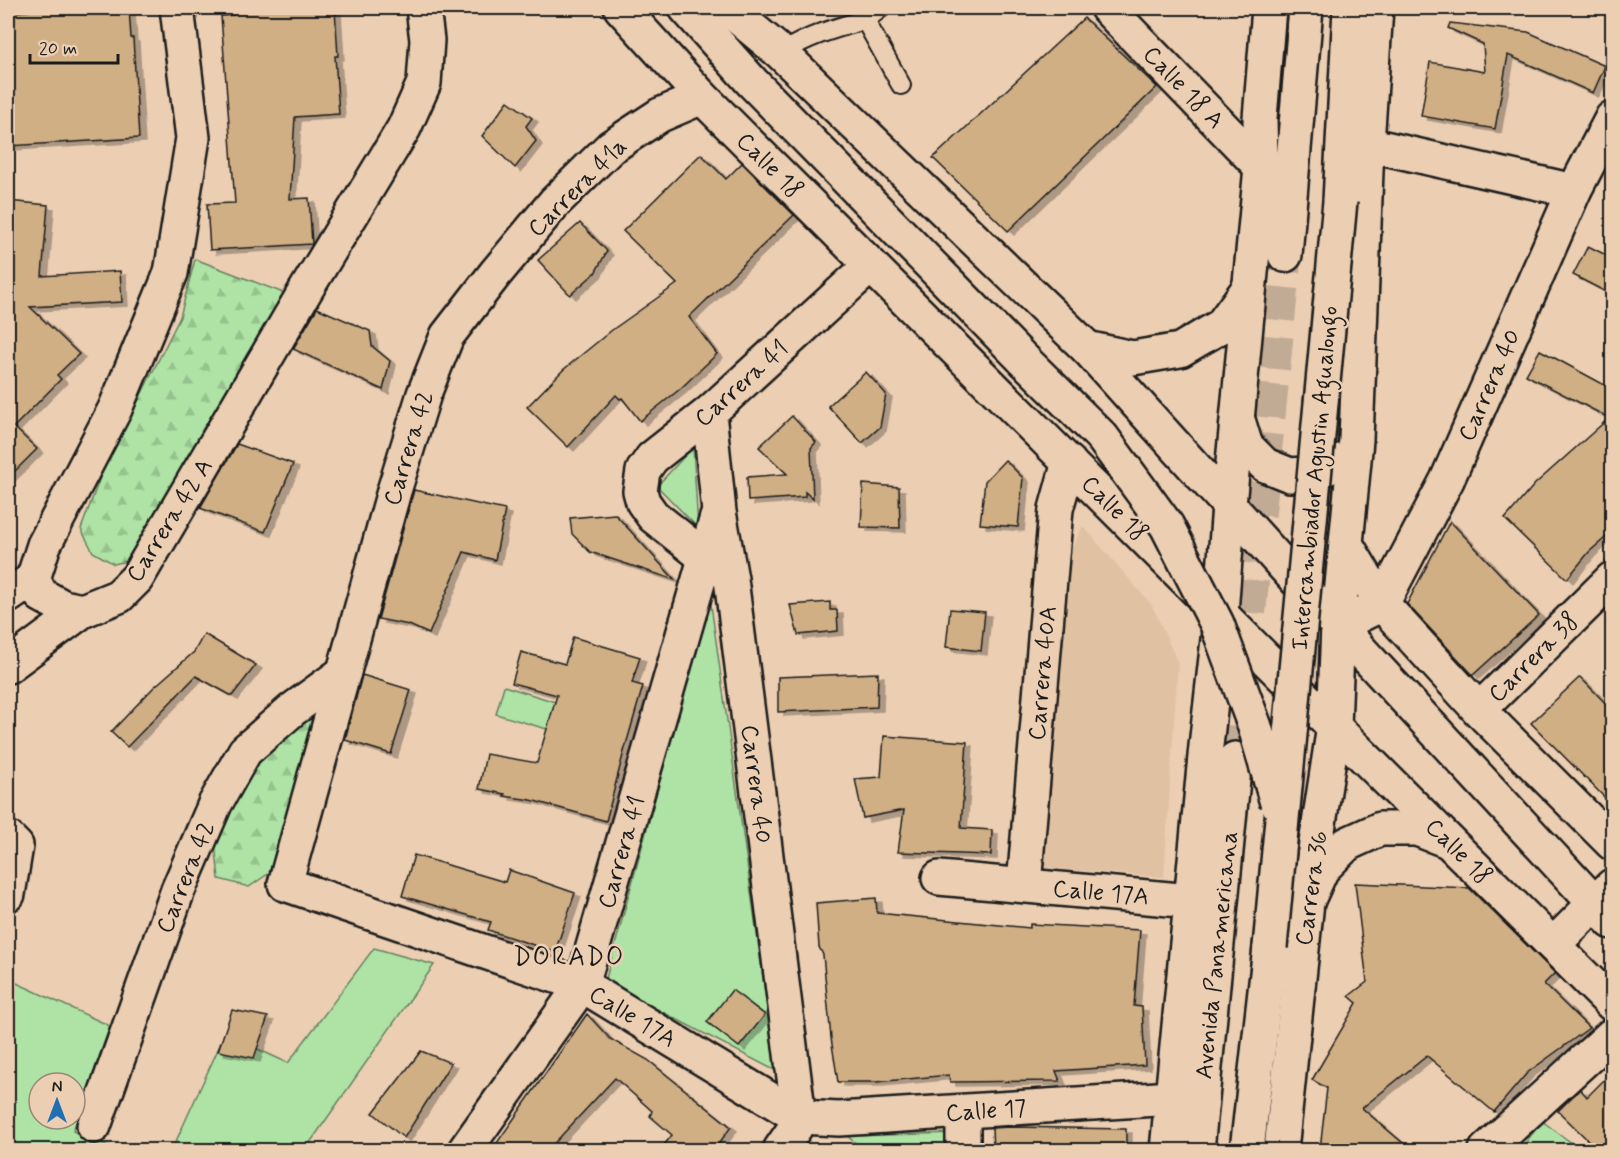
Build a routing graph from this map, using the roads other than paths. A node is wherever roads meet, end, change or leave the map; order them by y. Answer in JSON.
{"nodes":[{"id":1,"x":177,"y":8,"type":"edge"},
{"id":2,"x":423,"y":8,"type":"edge"},
{"id":3,"x":621,"y":8,"type":"edge"},
{"id":4,"x":686,"y":8,"type":"edge"},
{"id":5,"x":727,"y":8,"type":"edge"},
{"id":6,"x":881,"y":8,"type":"edge"},
{"id":7,"x":1107,"y":8,"type":"edge"},
{"id":8,"x":1269,"y":8,"type":"edge"},
{"id":9,"x":1306,"y":8,"type":"edge"},
{"id":10,"x":1350,"y":8,"type":"edge"},
{"id":11,"x":1377,"y":8,"type":"edge"},
{"id":12,"x":865,"y":20,"type":"junction"},
{"id":13,"x":781,"y":53,"type":"junction"},
{"id":14,"x":902,"y":85,"type":"dead end"},
{"id":15,"x":702,"y":97,"type":"junction"},
{"id":16,"x":1612,"y":118,"type":"edge"},
{"id":17,"x":1367,"y":144,"type":"junction"},
{"id":18,"x":1261,"y":166,"type":"junction"},
{"id":19,"x":1574,"y":191,"type":"junction"},
{"id":20,"x":1285,"y":255,"type":"tunnel mouth"},
{"id":21,"x":871,"y":264,"type":"junction"},
{"id":22,"x":495,"y":274,"type":"joint"},
{"id":23,"x":1249,"y":288,"type":"junction"},
{"id":24,"x":1087,"y":348,"type":"junction"},
{"id":25,"x":709,"y":413,"type":"junction"},
{"id":26,"x":1238,"y":420,"type":"junction"},
{"id":27,"x":1356,"y":440,"type":"junction"},
{"id":28,"x":1069,"y":462,"type":"junction"},
{"id":29,"x":1228,"y":505,"type":"junction"},
{"id":30,"x":719,"y":512,"type":"junction"},
{"id":31,"x":1347,"y":544,"type":"junction"},
{"id":32,"x":705,"y":558,"type":"junction"},
{"id":33,"x":731,"y":579,"type":"junction"},
{"id":34,"x":1612,"y":579,"type":"edge"},
{"id":35,"x":20,"y":587,"type":"edge"},
{"id":36,"x":1382,"y":604,"type":"junction"},
{"id":37,"x":82,"y":611,"type":"junction"},
{"id":38,"x":1221,"y":613,"type":"junction"},
{"id":39,"x":1338,"y":626,"type":"junction"},
{"id":40,"x":8,"y":666,"type":"edge"},
{"id":41,"x":344,"y":672,"type":"junction"},
{"id":42,"x":1479,"y":710,"type":"junction"},
{"id":43,"x":1334,"y":726,"type":"junction"},
{"id":44,"x":1236,"y":759,"type":"tunnel mouth"},
{"id":45,"x":1282,"y":819,"type":"junction"},
{"id":46,"x":8,"y":838,"type":"edge"},
{"id":47,"x":1450,"y":842,"type":"junction"},
{"id":48,"x":1612,"y":843,"type":"edge"},
{"id":49,"x":939,"y":878,"type":"dead end"},
{"id":50,"x":285,"y":884,"type":"joint"},
{"id":51,"x":1024,"y":885,"type":"junction"},
{"id":52,"x":8,"y":894,"type":"edge"},
{"id":53,"x":1191,"y":901,"type":"junction"},
{"id":54,"x":1307,"y":902,"type":"junction"},
{"id":55,"x":1607,"y":904,"type":"edge"},
{"id":56,"x":1553,"y":945,"type":"junction"},
{"id":57,"x":582,"y":985,"type":"junction"},
{"id":58,"x":1612,"y":1004,"type":"edge"},
{"id":59,"x":1612,"y":1035,"type":"edge"},
{"id":60,"x":1173,"y":1098,"type":"junction"},
{"id":61,"x":963,"y":1112,"type":"junction"},
{"id":62,"x":799,"y":1117,"type":"junction"},
{"id":63,"x":94,"y":1126,"type":"dead end"},
{"id":64,"x":465,"y":1150,"type":"edge"},
{"id":65,"x":780,"y":1150,"type":"edge"},
{"id":66,"x":963,"y":1150,"type":"edge"},
{"id":67,"x":1167,"y":1150,"type":"edge"},
{"id":68,"x":1197,"y":1150,"type":"edge"},
{"id":69,"x":1247,"y":1150,"type":"edge"},
{"id":70,"x":1281,"y":1150,"type":"edge"},
{"id":71,"x":1486,"y":1150,"type":"edge"}],
"edges":[{"from":1,"to":35,"type":"street"},
{"from":2,"to":37,"type":"street","name":"Carrera 42 A"},
{"from":3,"to":15,"type":"street","name":"Calle 18"},
{"from":4,"to":45,"type":"street","bridge":true},
{"from":5,"to":13,"type":"street"},
{"from":6,"to":12,"type":"lane"},
{"from":7,"to":18,"type":"street","name":"Calle 18 A"},
{"from":8,"to":18,"type":"street"},
{"from":9,"to":20,"type":"street"},
{"from":10,"to":45,"type":"street","name":"Intercambiador Agustin Agualongo","bridge":true},
{"from":11,"to":17,"type":"street","name":"Carrera 36"},
{"from":12,"to":13,"type":"lane"},
{"from":12,"to":14,"type":"lane"},
{"from":13,"to":24,"type":"street"},
{"from":15,"to":21,"type":"street","name":"Calle 18"},
{"from":15,"to":22,"type":"street","name":"Carrera 41a"},
{"from":16,"to":19,"type":"street","name":"Carrera 40"},
{"from":17,"to":19,"type":"street"},
{"from":17,"to":27,"type":"street","name":"Carrera 36"},
{"from":18,"to":23,"type":"street"},
{"from":19,"to":36,"type":"street","name":"Carrera 40"},
{"from":21,"to":25,"type":"street","name":"Carrera 41"},
{"from":21,"to":28,"type":"street","name":"Calle 18"},
{"from":22,"to":41,"type":"street","name":"Carrera 42"},
{"from":23,"to":24,"type":"street"},
{"from":23,"to":26,"type":"street"},
{"from":24,"to":29,"type":"street"},
{"from":25,"to":30,"type":"street","name":"Carrera 40"},
{"from":25,"to":32,"type":"street","name":"Carrera 41"},
{"from":26,"to":27,"type":"street"},
{"from":26,"to":29,"type":"street"},
{"from":27,"to":31,"type":"street","name":"Carrera 36"},
{"from":28,"to":38,"type":"street","name":"Calle 18"},
{"from":28,"to":51,"type":"street","name":"Carrera 40A"},
{"from":29,"to":38,"type":"street"},
{"from":29,"to":39,"type":"street"},
{"from":30,"to":32,"type":"street","name":"Carrera 41"},
{"from":30,"to":33,"type":"street","name":"Carrera 40"},
{"from":31,"to":36,"type":"street"},
{"from":31,"to":39,"type":"street","name":"Carrera 36"},
{"from":32,"to":33,"type":"street"},
{"from":32,"to":57,"type":"street","name":"Carrera 41"},
{"from":33,"to":62,"type":"street","name":"Carrera 40"},
{"from":34,"to":42,"type":"street","name":"Carrera 38"},
{"from":35,"to":37,"type":"street"},
{"from":36,"to":39,"type":"street"},
{"from":36,"to":42,"type":"street"},
{"from":37,"to":40,"type":"street","name":"Carrera 42 A"},
{"from":38,"to":43,"type":"street","name":"Calle 18"},
{"from":38,"to":53,"type":"street"},
{"from":39,"to":43,"type":"street","name":"Carrera 36"},
{"from":39,"to":55,"type":"street"},
{"from":41,"to":50,"type":"street","name":"Carrera 42"},
{"from":41,"to":63,"type":"street","name":"Carrera 42"},
{"from":42,"to":48,"type":"street"},
{"from":43,"to":47,"type":"street","name":"Calle 18"},
{"from":43,"to":54,"type":"street","name":"Carrera 36"},
{"from":44,"to":68,"type":"street","name":"Avenida Panamericana"},
{"from":45,"to":69,"type":"street","name":"Intercambiador Agustin Agualongo","bridge":true},
{"from":46,"to":52,"type":"street"},
{"from":47,"to":54,"type":"street"},
{"from":47,"to":56,"type":"street","name":"Calle 18"},
{"from":49,"to":51,"type":"street","name":"Calle 17A"},
{"from":50,"to":57,"type":"street","name":"Calle 17A"},
{"from":51,"to":53,"type":"street","name":"Calle 17A"},
{"from":53,"to":60,"type":"street"},
{"from":54,"to":70,"type":"street","name":"Carrera 36"},
{"from":55,"to":56,"type":"street"},
{"from":56,"to":58,"type":"street","name":"Calle 18"},
{"from":57,"to":62,"type":"street","name":"Calle 17A"},
{"from":57,"to":64,"type":"street","name":"Carrera 41"},
{"from":59,"to":71,"type":"street"},
{"from":60,"to":61,"type":"street","name":"Calle 17"},
{"from":60,"to":67,"type":"street"},
{"from":61,"to":62,"type":"street","name":"Calle 17"},
{"from":61,"to":66,"type":"street"},
{"from":62,"to":65,"type":"street"}]}
